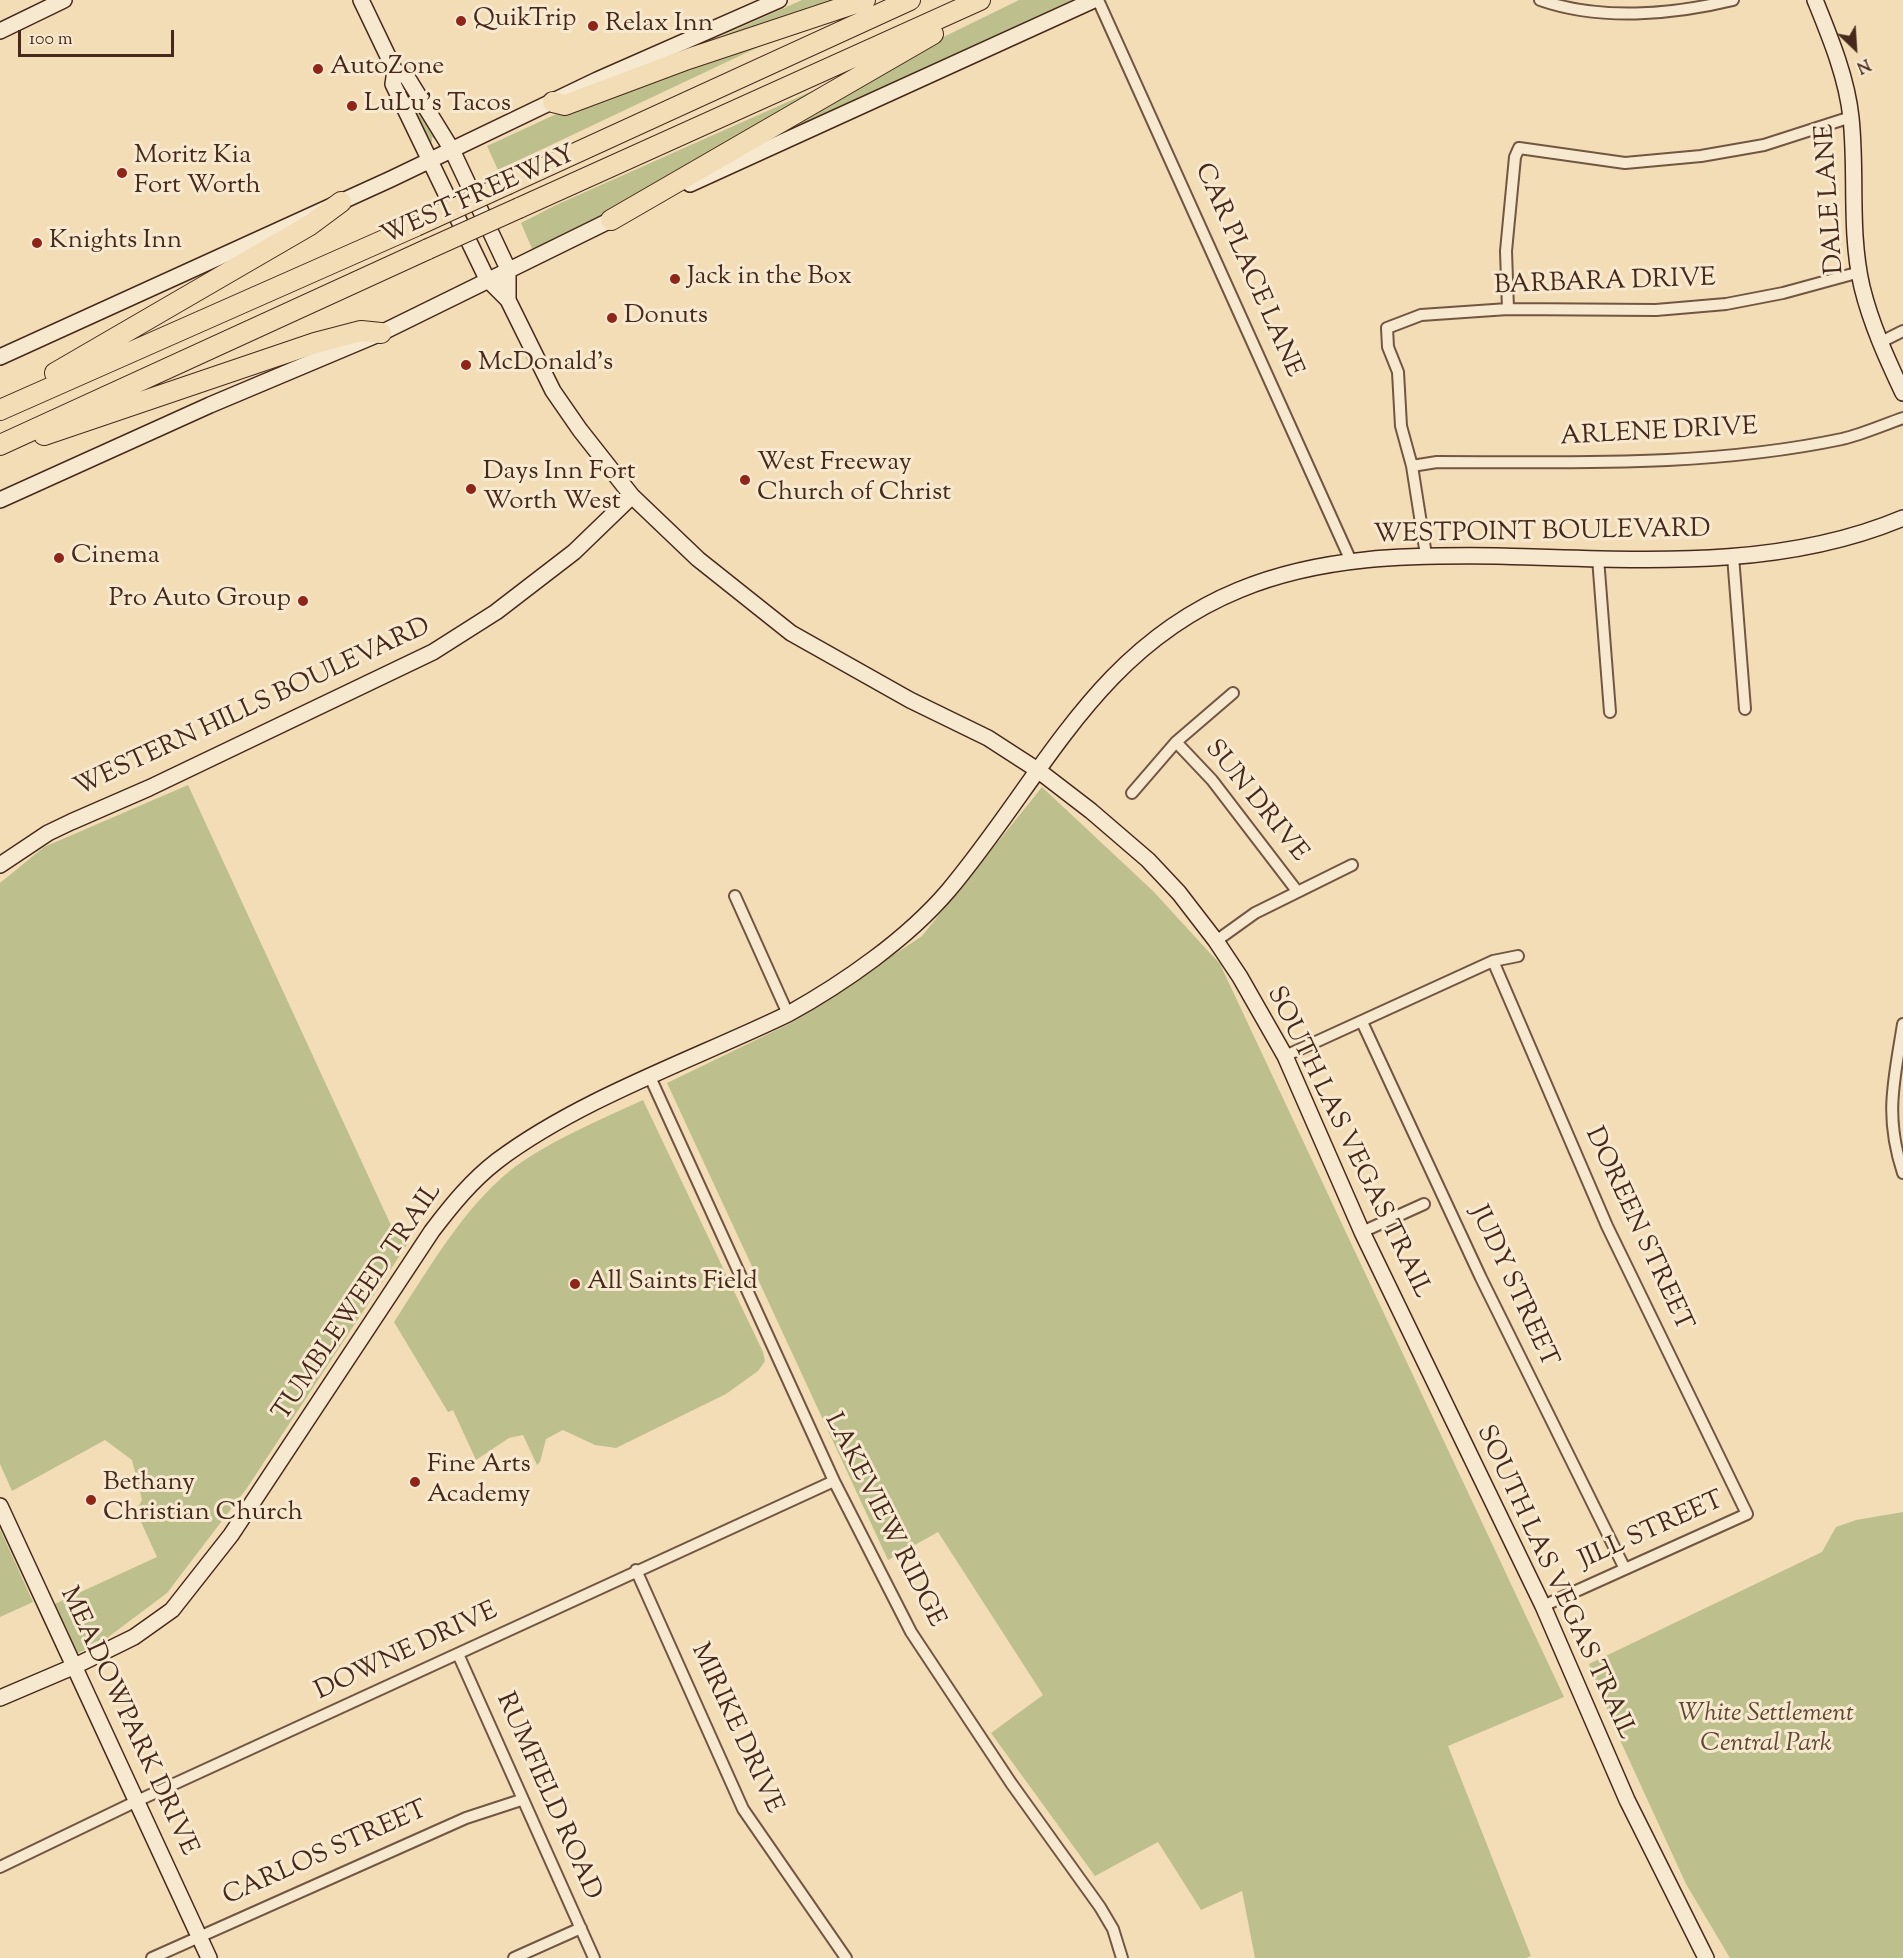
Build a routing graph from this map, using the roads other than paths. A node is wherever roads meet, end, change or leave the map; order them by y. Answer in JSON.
{"nodes":[{"id":1,"x":64,"y":0,"type":"edge"},
{"id":2,"x":361,"y":0,"type":"edge"},
{"id":3,"x":779,"y":0,"type":"edge"},
{"id":4,"x":865,"y":0,"type":"edge"},
{"id":5,"x":910,"y":0,"type":"edge"},
{"id":6,"x":980,"y":0,"type":"edge"},
{"id":7,"x":986,"y":0,"type":"edge"},
{"id":8,"x":1096,"y":0,"type":"edge"},
{"id":9,"x":1540,"y":0,"type":"edge"},
{"id":10,"x":1733,"y":0,"type":"edge"},
{"id":11,"x":1815,"y":0,"type":"edge"},
{"id":12,"x":0,"y":31,"type":"edge"},
{"id":13,"x":395,"y":71,"type":"junction"},
{"id":14,"x":553,"y":102,"type":"junction"},
{"id":15,"x":1851,"y":117,"type":"junction"},
{"id":16,"x":452,"y":150,"type":"junction"},
{"id":17,"x":430,"y":160,"type":"junction"},
{"id":18,"x":341,"y":201,"type":"junction"},
{"id":19,"x":611,"y":220,"type":"junction"},
{"id":20,"x":508,"y":270,"type":"junction"},
{"id":21,"x":1860,"y":272,"type":"junction"},
{"id":22,"x":487,"y":279,"type":"junction"},
{"id":23,"x":508,"y":300,"type":"junction"},
{"id":24,"x":1508,"y":309,"type":"junction"},
{"id":25,"x":1903,"y":331,"type":"edge"},
{"id":26,"x":381,"y":333,"type":"junction"},
{"id":27,"x":1881,"y":342,"type":"junction"},
{"id":28,"x":0,"y":357,"type":"edge"},
{"id":29,"x":1903,"y":393,"type":"edge"},
{"id":30,"x":0,"y":409,"type":"edge"},
{"id":31,"x":1903,"y":418,"type":"edge"},
{"id":32,"x":3,"y":443,"type":"edge"},
{"id":33,"x":1412,"y":466,"type":"junction"},
{"id":34,"x":632,"y":496,"type":"junction"},
{"id":35,"x":0,"y":500,"type":"edge"},
{"id":36,"x":1903,"y":518,"type":"edge"},
{"id":37,"x":1426,"y":555,"type":"junction"},
{"id":38,"x":1733,"y":556,"type":"junction"},
{"id":39,"x":1598,"y":558,"type":"junction"},
{"id":40,"x":1351,"y":561,"type":"junction"},
{"id":41,"x":1233,"y":693,"type":"dead end"},
{"id":42,"x":1745,"y":709,"type":"dead end"},
{"id":43,"x":1610,"y":712,"type":"dead end"},
{"id":44,"x":1176,"y":742,"type":"junction"},
{"id":45,"x":1039,"y":771,"type":"junction"},
{"id":46,"x":1132,"y":794,"type":"dead end"},
{"id":47,"x":0,"y":865,"type":"edge"},
{"id":48,"x":1352,"y":865,"type":"dead end"},
{"id":49,"x":1297,"y":891,"type":"junction"},
{"id":50,"x":735,"y":896,"type":"dead end"},
{"id":51,"x":1216,"y":941,"type":"junction"},
{"id":52,"x":1518,"y":956,"type":"dead end"},
{"id":53,"x":1493,"y":961,"type":"junction"},
{"id":54,"x":788,"y":1014,"type":"junction"},
{"id":55,"x":1362,"y":1022,"type":"junction"},
{"id":56,"x":1903,"y":1024,"type":"edge"},
{"id":57,"x":1285,"y":1056,"type":"junction"},
{"id":58,"x":650,"y":1077,"type":"junction"},
{"id":59,"x":1898,"y":1119,"type":"edge"},
{"id":60,"x":1903,"y":1173,"type":"edge"},
{"id":61,"x":1424,"y":1204,"type":"dead end"},
{"id":62,"x":1362,"y":1232,"type":"junction"},
{"id":63,"x":834,"y":1482,"type":"junction"},
{"id":64,"x":0,"y":1506,"type":"edge"},
{"id":65,"x":1748,"y":1514,"type":"joint"},
{"id":66,"x":1625,"y":1569,"type":"junction"},
{"id":67,"x":636,"y":1570,"type":"junction"},
{"id":68,"x":1543,"y":1606,"type":"junction"},
{"id":69,"x":458,"y":1654,"type":"junction"},
{"id":70,"x":75,"y":1666,"type":"junction"},
{"id":71,"x":0,"y":1698,"type":"edge"},
{"id":72,"x":521,"y":1800,"type":"junction"},
{"id":73,"x":137,"y":1801,"type":"junction"},
{"id":74,"x":0,"y":1867,"type":"edge"},
{"id":75,"x":581,"y":1928,"type":"junction"},
{"id":76,"x":199,"y":1936,"type":"junction"},
{"id":77,"x":1700,"y":1956,"type":"edge"},
{"id":78,"x":152,"y":1958,"type":"edge"},
{"id":79,"x":209,"y":1958,"type":"edge"},
{"id":80,"x":514,"y":1958,"type":"edge"},
{"id":81,"x":594,"y":1958,"type":"edge"},
{"id":82,"x":846,"y":1958,"type":"edge"},
{"id":83,"x":1122,"y":1958,"type":"edge"}],
"edges":[{"from":1,"to":12,"type":"main road"},
{"from":2,"to":13,"type":"main road"},
{"from":3,"to":14,"type":"main road","name":"WEST FREEWAY"},
{"from":4,"to":14,"type":"highway"},
{"from":5,"to":30,"type":"highway","name":"WEST FREEWAY","bridge":true},
{"from":6,"to":32,"type":"highway","name":"WEST FREEWAY","bridge":true},
{"from":7,"to":19,"type":"highway"},
{"from":8,"to":19,"type":"main road"},
{"from":8,"to":40,"type":"street","name":"CAR PLACE LANE"},
{"from":9,"to":10,"type":"street"},
{"from":11,"to":15,"type":"main road","name":"DALE LANE"},
{"from":13,"to":16,"type":"main road"},
{"from":13,"to":17,"type":"main road","name":"SOUTH LAS VEGAS TRAIL"},
{"from":14,"to":16,"type":"main road","name":"WEST FREEWAY"},
{"from":15,"to":21,"type":"main road","name":"DALE LANE"},
{"from":15,"to":24,"type":"street"},
{"from":16,"to":17,"type":"main road","name":"WEST FREEWAY"},
{"from":16,"to":20,"type":"main road"},
{"from":17,"to":18,"type":"main road","name":"WEST FREEWAY"},
{"from":17,"to":22,"type":"main road","name":"SOUTH LAS VEGAS TRAIL"},
{"from":18,"to":28,"type":"main road","name":"WEST FREEWAY"},
{"from":18,"to":30,"type":"highway"},
{"from":19,"to":20,"type":"main road"},
{"from":20,"to":22,"type":"main road"},
{"from":20,"to":23,"type":"main road","name":"SOUTH LAS VEGAS TRAIL"},
{"from":21,"to":24,"type":"street","name":"BARBARA DRIVE"},
{"from":21,"to":27,"type":"main road","name":"DALE LANE"},
{"from":22,"to":23,"type":"main road","name":"SOUTH LAS VEGAS TRAIL"},
{"from":22,"to":26,"type":"main road"},
{"from":23,"to":34,"type":"main road","name":"SOUTH LAS VEGAS TRAIL"},
{"from":24,"to":33,"type":"street","name":"BARBARA DRIVE"},
{"from":25,"to":27,"type":"street"},
{"from":26,"to":32,"type":"highway"},
{"from":26,"to":35,"type":"main road"},
{"from":27,"to":29,"type":"main road","name":"DALE LANE"},
{"from":31,"to":33,"type":"street","name":"ARLENE DRIVE"},
{"from":33,"to":37,"type":"street"},
{"from":34,"to":45,"type":"main road","name":"SOUTH LAS VEGAS TRAIL"},
{"from":34,"to":47,"type":"main road","name":"WESTERN HILLS BOULEVARD"},
{"from":36,"to":38,"type":"main road","name":"WESTPOINT BOULEVARD"},
{"from":37,"to":39,"type":"main road","name":"WESTPOINT BOULEVARD"},
{"from":37,"to":40,"type":"main road","name":"WESTPOINT BOULEVARD"},
{"from":38,"to":39,"type":"main road","name":"WESTPOINT BOULEVARD"},
{"from":38,"to":42,"type":"street"},
{"from":39,"to":43,"type":"street"},
{"from":40,"to":45,"type":"main road","name":"WESTPOINT BOULEVARD"},
{"from":41,"to":44,"type":"street"},
{"from":44,"to":46,"type":"street"},
{"from":44,"to":49,"type":"street","name":"SUN DRIVE"},
{"from":45,"to":51,"type":"main road","name":"SOUTH LAS VEGAS TRAIL"},
{"from":45,"to":54,"type":"main road","name":"TUMBLEWEED TRAIL"},
{"from":48,"to":49,"type":"street"},
{"from":49,"to":51,"type":"street"},
{"from":50,"to":54,"type":"street"},
{"from":51,"to":57,"type":"main road","name":"SOUTH LAS VEGAS TRAIL"},
{"from":52,"to":53,"type":"street"},
{"from":53,"to":55,"type":"street"},
{"from":53,"to":65,"type":"street","name":"DOREEN STREET"},
{"from":54,"to":58,"type":"main road","name":"TUMBLEWEED TRAIL"},
{"from":55,"to":57,"type":"street"},
{"from":55,"to":66,"type":"street","name":"JUDY STREET"},
{"from":56,"to":59,"type":"street"},
{"from":57,"to":62,"type":"main road","name":"SOUTH LAS VEGAS TRAIL"},
{"from":58,"to":63,"type":"street","name":"LAKEVIEW RIDGE"},
{"from":58,"to":70,"type":"main road","name":"TUMBLEWEED TRAIL"},
{"from":59,"to":60,"type":"street"},
{"from":61,"to":62,"type":"street"},
{"from":62,"to":68,"type":"main road","name":"SOUTH LAS VEGAS TRAIL"},
{"from":63,"to":67,"type":"street","name":"DOWNE DRIVE"},
{"from":63,"to":83,"type":"street","name":"LAKEVIEW RIDGE"},
{"from":64,"to":70,"type":"main road","name":"MEADOWPARK DRIVE"},
{"from":65,"to":66,"type":"street","name":"JILL STREET"},
{"from":66,"to":68,"type":"street","name":"JILL STREET"},
{"from":67,"to":69,"type":"street","name":"DOWNE DRIVE"},
{"from":67,"to":82,"type":"street","name":"MIRIKE DRIVE"},
{"from":68,"to":77,"type":"main road","name":"SOUTH LAS VEGAS TRAIL"},
{"from":69,"to":72,"type":"street","name":"RUMFIELD ROAD"},
{"from":69,"to":73,"type":"street","name":"DOWNE DRIVE"},
{"from":70,"to":71,"type":"main road","name":"TUMBLEWEED TRAIL"},
{"from":70,"to":73,"type":"main road","name":"MEADOWPARK DRIVE"},
{"from":72,"to":75,"type":"street","name":"RUMFIELD ROAD"},
{"from":72,"to":76,"type":"street","name":"CARLOS STREET"},
{"from":73,"to":74,"type":"street","name":"DOWNE DRIVE"},
{"from":73,"to":76,"type":"main road","name":"MEADOWPARK DRIVE"},
{"from":75,"to":80,"type":"street"},
{"from":75,"to":81,"type":"street","name":"RUMFIELD ROAD"},
{"from":76,"to":78,"type":"street","name":"CARLOS STREET"},
{"from":76,"to":79,"type":"main road","name":"MEADOWPARK DRIVE"}]}
